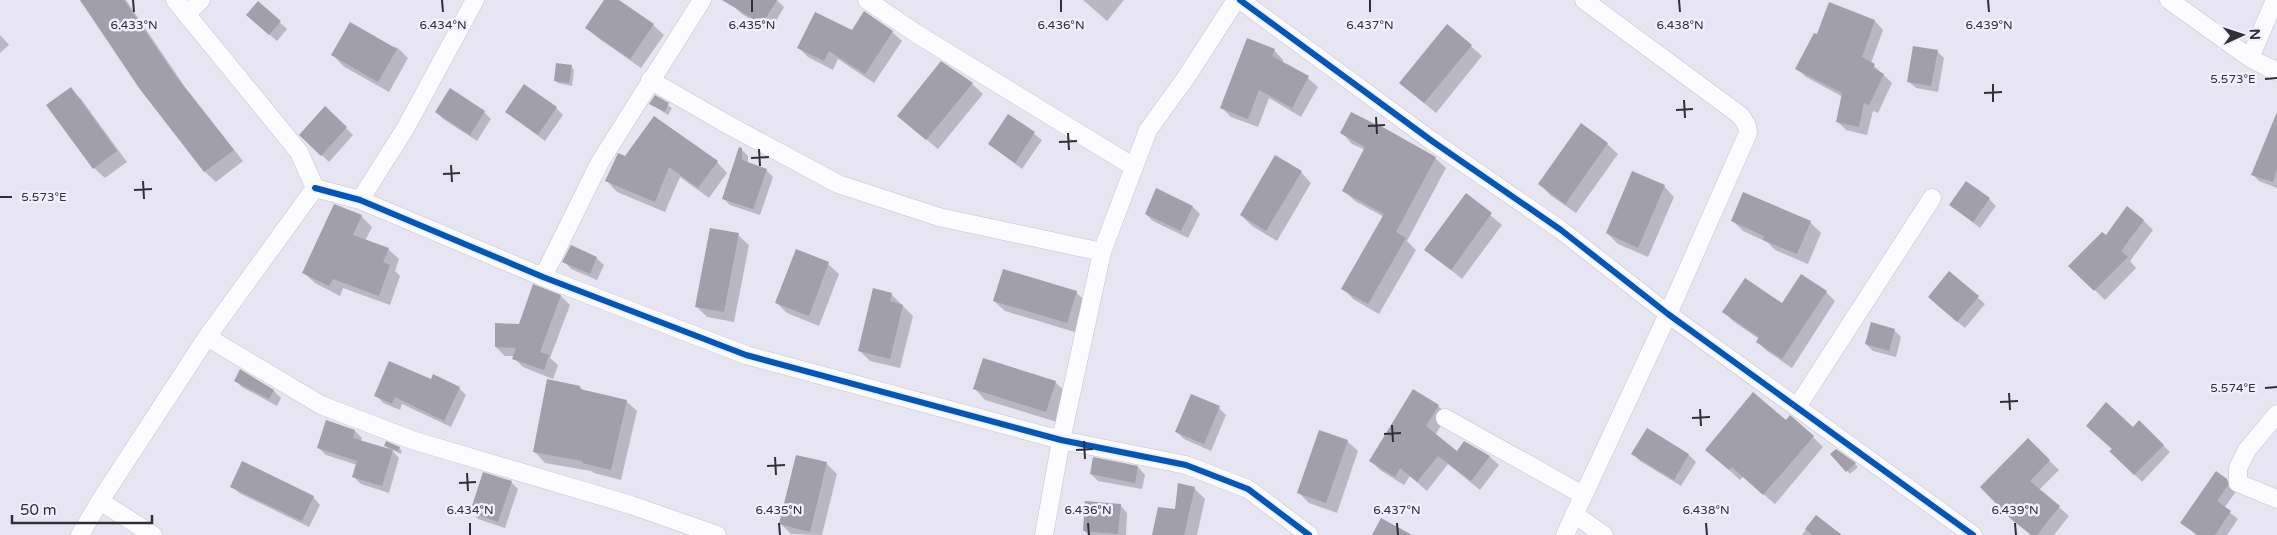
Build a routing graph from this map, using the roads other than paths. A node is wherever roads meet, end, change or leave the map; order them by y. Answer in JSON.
{"nodes":[{"id":1,"x":175,"y":0,"type":"edge"},
{"id":2,"x":201,"y":0,"type":"edge"},
{"id":3,"x":476,"y":0,"type":"edge"},
{"id":4,"x":702,"y":0,"type":"edge"},
{"id":5,"x":868,"y":0,"type":"edge"},
{"id":6,"x":1238,"y":0,"type":"edge"},
{"id":7,"x":1584,"y":0,"type":"edge"},
{"id":8,"x":2169,"y":0,"type":"edge"},
{"id":9,"x":2275,"y":0,"type":"edge"},
{"id":10,"x":186,"y":15,"type":"junction"},
{"id":11,"x":2250,"y":58,"type":"junction"},
{"id":12,"x":2277,"y":72,"type":"edge"},
{"id":13,"x":650,"y":80,"type":"junction"},
{"id":14,"x":723,"y":122,"type":"junction"},
{"id":15,"x":795,"y":164,"type":"dead end"},
{"id":16,"x":1134,"y":167,"type":"junction"},
{"id":17,"x":315,"y":188,"type":"junction"},
{"id":18,"x":1932,"y":198,"type":"dead end"},
{"id":19,"x":360,"y":200,"type":"junction"},
{"id":20,"x":1102,"y":252,"type":"junction"},
{"id":21,"x":543,"y":277,"type":"junction"},
{"id":22,"x":1668,"y":314,"type":"junction"},
{"id":23,"x":206,"y":337,"type":"junction"},
{"id":24,"x":1797,"y":408,"type":"junction"},
{"id":25,"x":2277,"y":414,"type":"edge"},
{"id":26,"x":1445,"y":418,"type":"dead end"},
{"id":27,"x":1061,"y":440,"type":"junction"},
{"id":28,"x":1583,"y":495,"type":"junction"},
{"id":29,"x":2277,"y":499,"type":"edge"},
{"id":30,"x":100,"y":501,"type":"junction"},
{"id":31,"x":1574,"y":514,"type":"junction"},
{"id":32,"x":80,"y":535,"type":"edge"},
{"id":33,"x":153,"y":535,"type":"edge"},
{"id":34,"x":717,"y":535,"type":"edge"},
{"id":35,"x":1044,"y":535,"type":"edge"},
{"id":36,"x":1309,"y":535,"type":"edge"},
{"id":37,"x":1565,"y":535,"type":"edge"},
{"id":38,"x":1604,"y":535,"type":"edge"},
{"id":39,"x":1973,"y":535,"type":"edge"}],
"edges":[{"from":1,"to":10,"type":"street"},
{"from":2,"to":10,"type":"street"},
{"from":3,"to":19,"type":"street"},
{"from":4,"to":13,"type":"street"},
{"from":5,"to":16,"type":"street"},
{"from":6,"to":16,"type":"street"},
{"from":6,"to":22,"type":"street"},
{"from":7,"to":22,"type":"street"},
{"from":8,"to":11,"type":"street"},
{"from":9,"to":11,"type":"street"},
{"from":10,"to":17,"type":"street"},
{"from":11,"to":12,"type":"street"},
{"from":13,"to":14,"type":"street"},
{"from":13,"to":21,"type":"street"},
{"from":14,"to":15,"type":"street"},
{"from":14,"to":20,"type":"street"},
{"from":16,"to":20,"type":"street"},
{"from":17,"to":19,"type":"street"},
{"from":17,"to":23,"type":"street"},
{"from":18,"to":24,"type":"street"},
{"from":19,"to":21,"type":"street"},
{"from":20,"to":27,"type":"street"},
{"from":21,"to":27,"type":"street"},
{"from":22,"to":24,"type":"street"},
{"from":22,"to":28,"type":"street"},
{"from":23,"to":30,"type":"street"},
{"from":23,"to":34,"type":"street"},
{"from":24,"to":39,"type":"street"},
{"from":25,"to":29,"type":"street"},
{"from":26,"to":28,"type":"street"},
{"from":27,"to":35,"type":"street"},
{"from":27,"to":36,"type":"street"},
{"from":28,"to":31,"type":"street"},
{"from":30,"to":32,"type":"street"},
{"from":30,"to":33,"type":"street"},
{"from":31,"to":37,"type":"street"},
{"from":31,"to":38,"type":"street"}]}
